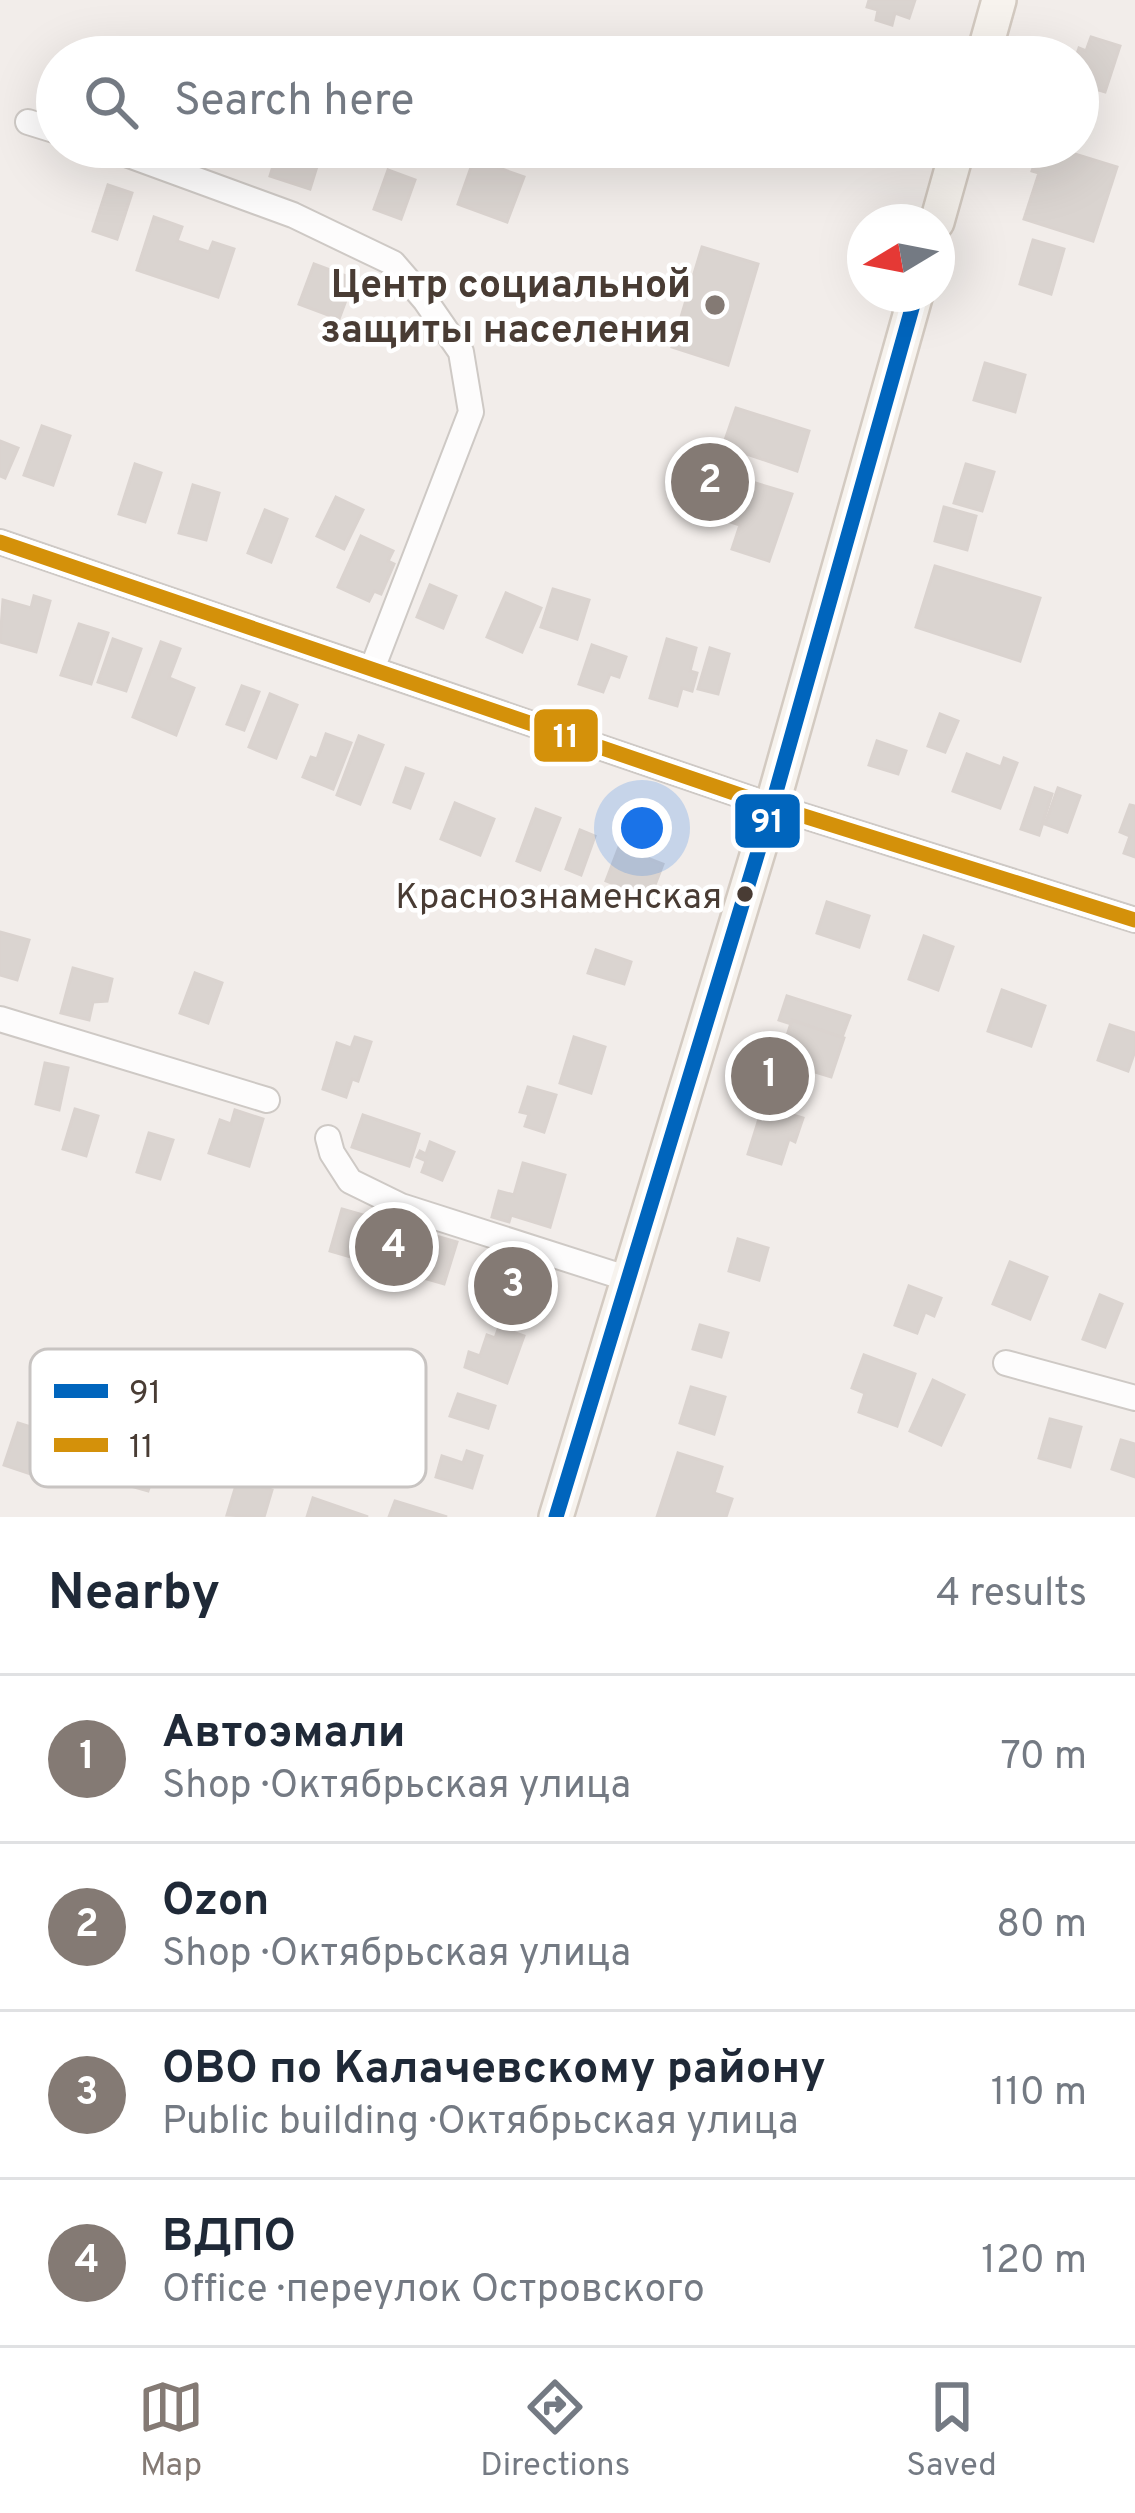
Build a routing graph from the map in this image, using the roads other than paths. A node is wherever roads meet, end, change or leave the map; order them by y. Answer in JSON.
{"nodes":[{"id":1,"x":999,"y":0,"type":"edge"},
{"id":2,"x":989,"y":36,"type":"edge"},
{"id":3,"x":28,"y":122,"type":"dead end"},
{"id":4,"x":36,"y":124,"type":"edge"},
{"id":5,"x":165,"y":168,"type":"edge"},
{"id":6,"x":952,"y":168,"type":"edge"},
{"id":7,"x":942,"y":204,"type":"edge"},
{"id":8,"x":911,"y":312,"type":"edge"},
{"id":9,"x":0,"y":542,"type":"edge"},
{"id":10,"x":372,"y":669,"type":"junction"},
{"id":11,"x":772,"y":806,"type":"junction"},
{"id":12,"x":1135,"y":920,"type":"edge"},
{"id":13,"x":0,"y":1019,"type":"edge"},
{"id":14,"x":267,"y":1100,"type":"dead end"},
{"id":15,"x":328,"y":1138,"type":"dead end"},
{"id":16,"x":628,"y":1279,"type":"junction"},
{"id":17,"x":1006,"y":1363,"type":"dead end"},
{"id":18,"x":1135,"y":1398,"type":"edge"},
{"id":19,"x":556,"y":1517,"type":"edge"}],
"edges":[{"from":1,"to":2,"type":"main road"},
{"from":3,"to":4,"type":"street"},
{"from":5,"to":10,"type":"street"},
{"from":6,"to":7,"type":"main road"},
{"from":8,"to":11,"type":"main road"},
{"from":9,"to":10,"type":"street"},
{"from":10,"to":11,"type":"street"},
{"from":11,"to":12,"type":"street"},
{"from":11,"to":16,"type":"main road"},
{"from":13,"to":14,"type":"street"},
{"from":15,"to":16,"type":"street"},
{"from":16,"to":19,"type":"main road"},
{"from":17,"to":18,"type":"street"}]}
